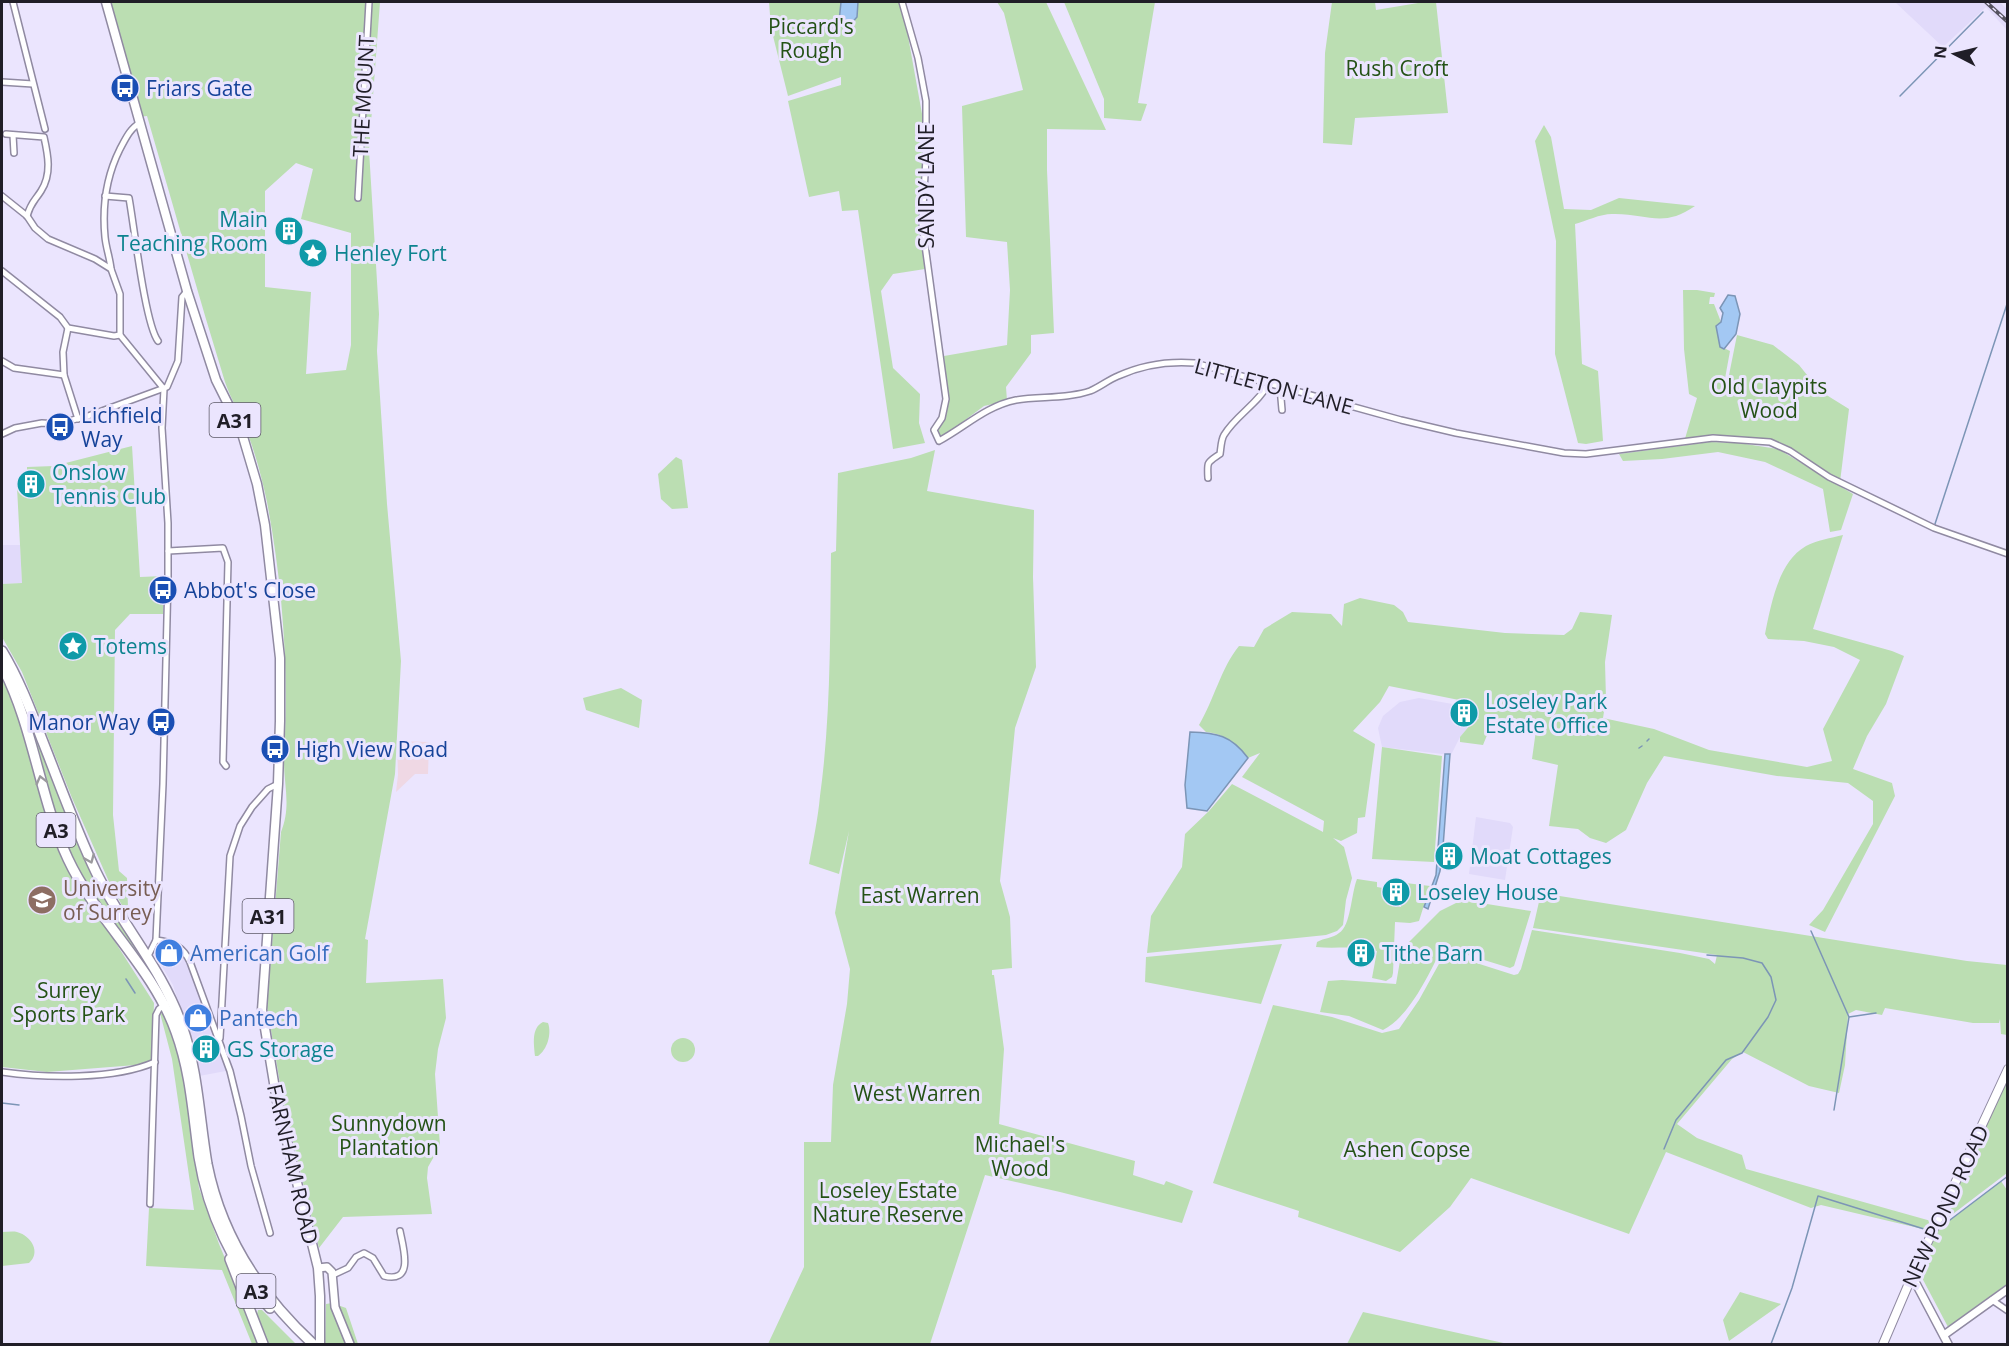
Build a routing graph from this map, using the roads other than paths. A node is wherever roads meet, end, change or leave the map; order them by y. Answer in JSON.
{"nodes":[{"id":1,"x":13,"y":2,"type":"edge"},
{"id":2,"x":106,"y":2,"type":"edge"},
{"id":3,"x":369,"y":2,"type":"edge"},
{"id":4,"x":902,"y":2,"type":"edge"},
{"id":5,"x":2,"y":82,"type":"edge"},
{"id":6,"x":33,"y":84,"type":"junction"},
{"id":7,"x":140,"y":123,"type":"junction"},
{"id":8,"x":45,"y":129,"type":"dead end"},
{"id":9,"x":14,"y":153,"type":"dead end"},
{"id":10,"x":2,"y":196,"type":"edge"},
{"id":11,"x":105,"y":196,"type":"junction"},
{"id":12,"x":358,"y":198,"type":"dead end"},
{"id":13,"x":31,"y":203,"type":"junction"},
{"id":14,"x":16,"y":206,"type":"junction"},
{"id":15,"x":27,"y":216,"type":"junction"},
{"id":16,"x":107,"y":250,"type":"junction"},
{"id":17,"x":96,"y":260,"type":"junction"},
{"id":18,"x":111,"y":269,"type":"junction"},
{"id":19,"x":2,"y":271,"type":"edge"},
{"id":20,"x":187,"y":291,"type":"junction"},
{"id":21,"x":68,"y":328,"type":"junction"},
{"id":22,"x":120,"y":335,"type":"junction"},
{"id":23,"x":158,"y":341,"type":"dead end"},
{"id":24,"x":2,"y":361,"type":"edge"},
{"id":25,"x":64,"y":375,"type":"junction"},
{"id":26,"x":1269,"y":383,"type":"junction"},
{"id":27,"x":1280,"y":387,"type":"junction"},
{"id":28,"x":164,"y":388,"type":"junction"},
{"id":29,"x":1282,"y":410,"type":"dead end"},
{"id":30,"x":78,"y":419,"type":"junction"},
{"id":31,"x":2,"y":434,"type":"edge"},
{"id":32,"x":939,"y":441,"type":"joint"},
{"id":33,"x":1208,"y":478,"type":"dead end"},
{"id":34,"x":168,"y":551,"type":"junction"},
{"id":35,"x":2007,"y":554,"type":"edge"},
{"id":36,"x":2,"y":651,"type":"edge"},
{"id":37,"x":2,"y":666,"type":"edge"},
{"id":38,"x":226,"y":765,"type":"dead end"},
{"id":39,"x":278,"y":784,"type":"junction"},
{"id":40,"x":156,"y":940,"type":"junction"},
{"id":41,"x":148,"y":956,"type":"junction"},
{"id":42,"x":168,"y":1003,"type":"junction"},
{"id":43,"x":221,"y":1019,"type":"junction"},
{"id":44,"x":212,"y":1020,"type":"junction"},
{"id":45,"x":220,"y":1039,"type":"junction"},
{"id":46,"x":155,"y":1062,"type":"junction"},
{"id":47,"x":2007,"y":1069,"type":"edge"},
{"id":48,"x":2,"y":1072,"type":"edge"},
{"id":49,"x":150,"y":1204,"type":"dead end"},
{"id":50,"x":220,"y":1228,"type":"junction"},
{"id":51,"x":400,"y":1231,"type":"dead end"},
{"id":52,"x":270,"y":1233,"type":"dead end"},
{"id":53,"x":318,"y":1268,"type":"junction"},
{"id":54,"x":333,"y":1275,"type":"junction"},
{"id":55,"x":1912,"y":1276,"type":"junction"},
{"id":56,"x":2007,"y":1289,"type":"edge"},
{"id":57,"x":1992,"y":1300,"type":"junction"},
{"id":58,"x":2007,"y":1311,"type":"edge"},
{"id":59,"x":1944,"y":1335,"type":"junction"},
{"id":60,"x":263,"y":1344,"type":"edge"},
{"id":61,"x":305,"y":1344,"type":"edge"},
{"id":62,"x":317,"y":1344,"type":"edge"},
{"id":63,"x":350,"y":1344,"type":"edge"},
{"id":64,"x":1883,"y":1344,"type":"edge"},
{"id":65,"x":1948,"y":1344,"type":"edge"}],
"edges":[{"from":1,"to":6,"type":"street"},
{"from":2,"to":7,"type":"main road","name":"FARNHAM ROAD","number":"A31"},
{"from":3,"to":12,"type":"street","name":"THE MOUNT"},
{"from":4,"to":32,"type":"street","name":"SANDY LANE"},
{"from":5,"to":6,"type":"street"},
{"from":6,"to":8,"type":"street"},
{"from":7,"to":11,"type":"street"},
{"from":7,"to":20,"type":"main road","name":"FARNHAM ROAD","number":"A31"},
{"from":9,"to":13,"type":"street"},
{"from":10,"to":14,"type":"street"},
{"from":11,"to":16,"type":"street"},
{"from":11,"to":23,"type":"street"},
{"from":13,"to":14,"type":"street"},
{"from":13,"to":15,"type":"street"},
{"from":14,"to":15,"type":"street"},
{"from":15,"to":17,"type":"street"},
{"from":16,"to":17,"type":"street"},
{"from":16,"to":18,"type":"street"},
{"from":17,"to":18,"type":"street"},
{"from":18,"to":22,"type":"street"},
{"from":19,"to":21,"type":"street"},
{"from":20,"to":28,"type":"street"},
{"from":20,"to":39,"type":"main road","name":"FARNHAM ROAD","number":"A31"},
{"from":21,"to":22,"type":"street"},
{"from":21,"to":25,"type":"street"},
{"from":22,"to":28,"type":"street"},
{"from":24,"to":25,"type":"street"},
{"from":25,"to":30,"type":"street"},
{"from":26,"to":27,"type":"street","name":"LITTLETON LANE"},
{"from":26,"to":32,"type":"street","name":"LITTLETON LANE"},
{"from":26,"to":33,"type":"street"},
{"from":27,"to":29,"type":"street"},
{"from":27,"to":35,"type":"street","name":"LITTLETON LANE"},
{"from":28,"to":30,"type":"street"},
{"from":28,"to":34,"type":"street"},
{"from":30,"to":31,"type":"street"},
{"from":34,"to":38,"type":"street"},
{"from":34,"to":40,"type":"street"},
{"from":36,"to":41,"type":"highway","number":"A3","one_way":true},
{"from":42,"to":37,"type":"highway","number":"A3","one_way":true},
{"from":39,"to":43,"type":"street"},
{"from":39,"to":53,"type":"main road","name":"FARNHAM ROAD","number":"A31"},
{"from":40,"to":41,"type":"street"},
{"from":40,"to":44,"type":"street"},
{"from":41,"to":42,"type":"highway","number":"A3"},
{"from":42,"to":46,"type":"street"},
{"from":42,"to":50,"type":"highway","number":"A3"},
{"from":42,"to":62,"type":"highway","number":"A3"},
{"from":43,"to":44,"type":"street"},
{"from":43,"to":45,"type":"street"},
{"from":44,"to":45,"type":"street"},
{"from":45,"to":52,"type":"street"},
{"from":46,"to":48,"type":"street"},
{"from":46,"to":49,"type":"street"},
{"from":47,"to":55,"type":"main road","name":"NEW POND ROAD"},
{"from":50,"to":60,"type":"highway","number":"A3"},
{"from":50,"to":61,"type":"highway","number":"A3"},
{"from":51,"to":54,"type":"street"},
{"from":53,"to":54,"type":"street"},
{"from":53,"to":62,"type":"main road","name":"FARNHAM ROAD","number":"A31"},
{"from":54,"to":63,"type":"street"},
{"from":55,"to":59,"type":"street"},
{"from":55,"to":64,"type":"main road","name":"NEW POND ROAD"},
{"from":56,"to":57,"type":"street"},
{"from":57,"to":58,"type":"street"},
{"from":57,"to":59,"type":"street"},
{"from":59,"to":65,"type":"street"}]}
